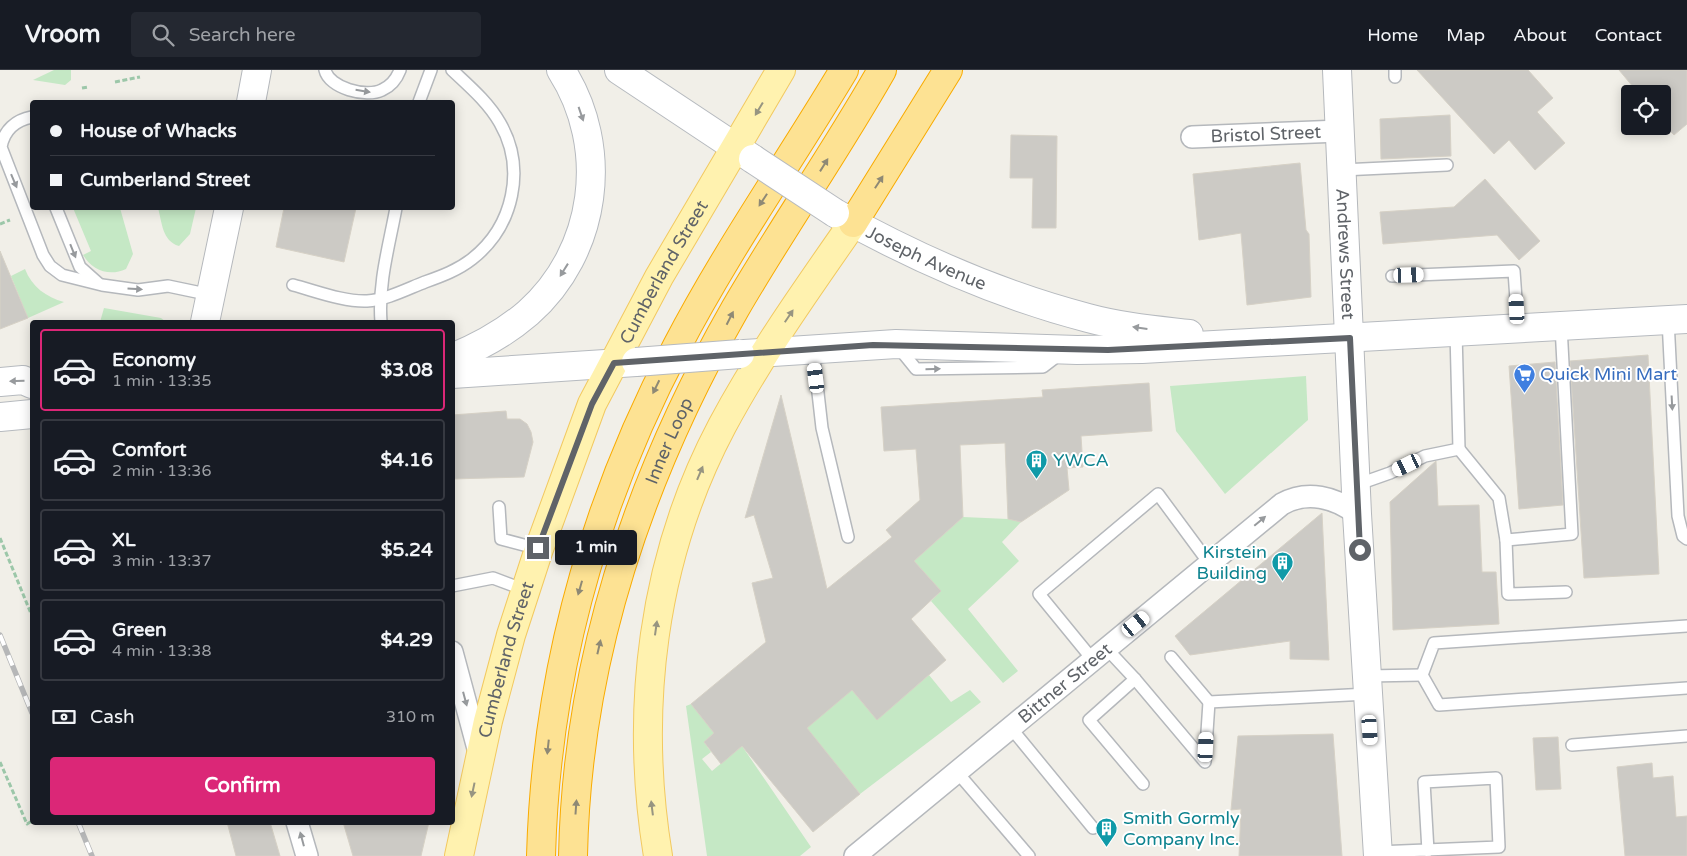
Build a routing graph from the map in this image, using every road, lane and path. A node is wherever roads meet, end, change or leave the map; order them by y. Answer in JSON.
{"nodes":[{"id":1,"x":258,"y":70,"type":"edge"},
{"id":2,"x":325,"y":70,"type":"edge"},
{"id":3,"x":400,"y":70,"type":"edge"},
{"id":4,"x":431,"y":70,"type":"edge"},
{"id":5,"x":452,"y":70,"type":"edge"},
{"id":6,"x":561,"y":70,"type":"edge"},
{"id":7,"x":619,"y":70,"type":"edge"},
{"id":8,"x":781,"y":70,"type":"edge"},
{"id":9,"x":844,"y":70,"type":"edge"},
{"id":10,"x":882,"y":70,"type":"edge"},
{"id":11,"x":948,"y":70,"type":"edge"},
{"id":12,"x":1337,"y":70,"type":"edge"},
{"id":13,"x":140,"y":77,"type":"dead end"},
{"id":14,"x":115,"y":82,"type":"dead end"},
{"id":15,"x":88,"y":87,"type":"dead end"},
{"id":16,"x":82,"y":88,"type":"dead end"},
{"id":17,"x":251,"y":100,"type":"edge"},
{"id":18,"x":420,"y":100,"type":"edge"},
{"id":19,"x":30,"y":118,"type":"edge"},
{"id":20,"x":1340,"y":131,"type":"junction"},
{"id":21,"x":1192,"y":137,"type":"dead end"},
{"id":22,"x":745,"y":153,"type":"junction"},
{"id":23,"x":1447,"y":165,"type":"dead end"},
{"id":24,"x":1342,"y":170,"type":"junction"},
{"id":25,"x":57,"y":210,"type":"edge"},
{"id":26,"x":229,"y":210,"type":"edge"},
{"id":27,"x":396,"y":210,"type":"edge"},
{"id":28,"x":844,"y":218,"type":"junction"},
{"id":29,"x":16,"y":219,"type":"dead end"},
{"id":30,"x":0,"y":224,"type":"edge"},
{"id":31,"x":1392,"y":276,"type":"dead end"},
{"id":32,"x":102,"y":285,"type":"junction"},
{"id":33,"x":293,"y":286,"type":"dead end"},
{"id":34,"x":211,"y":295,"type":"junction"},
{"id":35,"x":380,"y":298,"type":"junction"},
{"id":36,"x":1678,"y":319,"type":"edge"},
{"id":37,"x":206,"y":320,"type":"edge"},
{"id":38,"x":381,"y":320,"type":"edge"},
{"id":39,"x":1561,"y":326,"type":"junction"},
{"id":40,"x":1518,"y":328,"type":"junction"},
{"id":41,"x":1456,"y":332,"type":"junction"},
{"id":42,"x":1350,"y":338,"type":"junction"},
{"id":43,"x":1275,"y":343,"type":"junction"},
{"id":44,"x":813,"y":349,"type":"junction"},
{"id":45,"x":752,"y":353,"type":"junction"},
{"id":46,"x":455,"y":356,"type":"edge"},
{"id":47,"x":625,"y":362,"type":"junction"},
{"id":48,"x":455,"y":374,"type":"edge"},
{"id":49,"x":0,"y":382,"type":"edge"},
{"id":50,"x":30,"y":383,"type":"edge"},
{"id":51,"x":30,"y":414,"type":"edge"},
{"id":52,"x":0,"y":417,"type":"edge"},
{"id":53,"x":1459,"y":449,"type":"junction"},
{"id":54,"x":1356,"y":485,"type":"junction"},
{"id":55,"x":499,"y":508,"type":"dead end"},
{"id":56,"x":1357,"y":514,"type":"junction"},
{"id":57,"x":848,"y":537,"type":"dead end"},
{"id":58,"x":0,"y":538,"type":"edge"},
{"id":59,"x":1687,"y":539,"type":"edge"},
{"id":60,"x":1506,"y":540,"type":"junction"},
{"id":61,"x":538,"y":548,"type":"junction"},
{"id":62,"x":1209,"y":563,"type":"junction"},
{"id":63,"x":455,"y":585,"type":"edge"},
{"id":64,"x":525,"y":590,"type":"junction"},
{"id":65,"x":1566,"y":592,"type":"dead end"},
{"id":66,"x":30,"y":611,"type":"edge"},
{"id":67,"x":1687,"y":626,"type":"edge"},
{"id":68,"x":1099,"y":654,"type":"junction"},
{"id":69,"x":1171,"y":657,"type":"dead end"},
{"id":70,"x":455,"y":663,"type":"edge"},
{"id":71,"x":1422,"y":675,"type":"junction"},
{"id":72,"x":1135,"y":679,"type":"junction"},
{"id":73,"x":1368,"y":685,"type":"junction"},
{"id":74,"x":1687,"y":688,"type":"edge"},
{"id":75,"x":1208,"y":702,"type":"junction"},
{"id":76,"x":1011,"y":728,"type":"junction"},
{"id":77,"x":1687,"y":736,"type":"edge"},
{"id":78,"x":1572,"y":745,"type":"dead end"},
{"id":79,"x":480,"y":757,"type":"junction"},
{"id":80,"x":0,"y":762,"type":"edge"},
{"id":81,"x":957,"y":772,"type":"junction"},
{"id":82,"x":1142,"y":784,"type":"dead end"},
{"id":83,"x":30,"y":823,"type":"edge"},
{"id":84,"x":299,"y":825,"type":"edge"},
{"id":85,"x":1093,"y":828,"type":"dead end"},
{"id":86,"x":1428,"y":851,"type":"junction"},
{"id":87,"x":1377,"y":854,"type":"edge"},
{"id":88,"x":307,"y":856,"type":"edge"},
{"id":89,"x":459,"y":856,"type":"edge"},
{"id":90,"x":541,"y":856,"type":"edge"},
{"id":91,"x":573,"y":856,"type":"edge"},
{"id":92,"x":658,"y":856,"type":"edge"},
{"id":93,"x":855,"y":856,"type":"edge"},
{"id":94,"x":1029,"y":856,"type":"edge"}],
"edges":[{"from":1,"to":17,"type":"main road"},
{"from":2,"to":3,"type":"lane","one_way":true},
{"from":4,"to":18,"type":"lane"},
{"from":5,"to":35,"type":"lane"},
{"from":6,"to":46,"type":"main road","one_way":true},
{"from":7,"to":22,"type":"main road","name":"Joseph Avenue"},
{"from":8,"to":22,"type":"main road","name":"Cumberland Street","one_way":true},
{"from":9,"to":90,"type":"highway","name":"Inner Loop","one_way":true},
{"from":91,"to":10,"type":"highway","name":"Inner Loop","one_way":true},
{"from":28,"to":11,"type":"highway","one_way":true},
{"from":12,"to":20,"type":"main road","name":"Andrews Street"},
{"from":13,"to":14,"type":"path"},
{"from":15,"to":16,"type":"path"},
{"from":19,"to":32,"type":"lane","one_way":true},
{"from":20,"to":21,"type":"street","name":"Bristol Street"},
{"from":20,"to":24,"type":"main road","name":"Andrews Street"},
{"from":22,"to":28,"type":"main road","name":"Joseph Avenue","bridge":true},
{"from":22,"to":47,"type":"main road","name":"Cumberland Street"},
{"from":23,"to":24,"type":"lane"},
{"from":24,"to":42,"type":"main road","name":"Andrews Street"},
{"from":25,"to":32,"type":"lane","one_way":true},
{"from":26,"to":34,"type":"main road"},
{"from":27,"to":35,"type":"lane"},
{"from":43,"to":28,"type":"main road","name":"Joseph Avenue","one_way":true},
{"from":45,"to":28,"type":"main road","one_way":true},
{"from":29,"to":30,"type":"path"},
{"from":31,"to":40,"type":"lane"},
{"from":32,"to":34,"type":"lane","one_way":true},
{"from":33,"to":35,"type":"lane"},
{"from":34,"to":37,"type":"main road"},
{"from":35,"to":38,"type":"lane"},
{"from":36,"to":39,"type":"main road"},
{"from":36,"to":59,"type":"lane","one_way":true},
{"from":39,"to":40,"type":"main road"},
{"from":39,"to":60,"type":"lane"},
{"from":40,"to":41,"type":"main road"},
{"from":41,"to":42,"type":"main road"},
{"from":41,"to":53,"type":"lane"},
{"from":42,"to":43,"type":"main road"},
{"from":42,"to":54,"type":"main road","name":"Andrews Street"},
{"from":43,"to":44,"type":"main road"},
{"from":44,"to":45,"type":"main road"},
{"from":44,"to":57,"type":"lane"},
{"from":45,"to":47,"type":"main road","bridge":true},
{"from":92,"to":45,"type":"main road","one_way":true},
{"from":47,"to":48,"type":"main road"},
{"from":47,"to":61,"type":"main road","name":"Cumberland Street"},
{"from":50,"to":49,"type":"main road","one_way":true},
{"from":51,"to":52,"type":"main road"},
{"from":53,"to":54,"type":"lane"},
{"from":53,"to":60,"type":"lane"},
{"from":54,"to":56,"type":"main road","name":"Andrews Street"},
{"from":55,"to":61,"type":"lane"},
{"from":62,"to":56,"type":"street","name":"Bittner Street","one_way":true},
{"from":56,"to":73,"type":"main road","name":"Andrews Street"},
{"from":58,"to":66,"type":"path"},
{"from":60,"to":65,"type":"lane"},
{"from":61,"to":64,"type":"main road","name":"Cumberland Street"},
{"from":62,"to":68,"type":"street","name":"Bittner Street"},
{"from":62,"to":68,"type":"lane"},
{"from":63,"to":64,"type":"lane"},
{"from":64,"to":79,"type":"main road","name":"Cumberland Street"},
{"from":67,"to":71,"type":"lane"},
{"from":68,"to":72,"type":"lane"},
{"from":68,"to":76,"type":"street","name":"Bittner Street"},
{"from":69,"to":75,"type":"lane"},
{"from":70,"to":79,"type":"street","one_way":true},
{"from":71,"to":73,"type":"lane"},
{"from":71,"to":74,"type":"lane"},
{"from":72,"to":75,"type":"lane"},
{"from":72,"to":82,"type":"lane"},
{"from":73,"to":75,"type":"lane"},
{"from":73,"to":87,"type":"main road","name":"Andrews Street"},
{"from":76,"to":81,"type":"street","name":"Bittner Street"},
{"from":76,"to":85,"type":"lane"},
{"from":77,"to":78,"type":"lane"},
{"from":79,"to":89,"type":"main road","name":"Cumberland Street","one_way":true},
{"from":80,"to":83,"type":"path"},
{"from":81,"to":93,"type":"street","name":"Bittner Street"},
{"from":81,"to":94,"type":"lane"},
{"from":88,"to":84,"type":"street","one_way":true},
{"from":86,"to":86,"type":"lane"},
{"from":86,"to":87,"type":"lane"}]}
